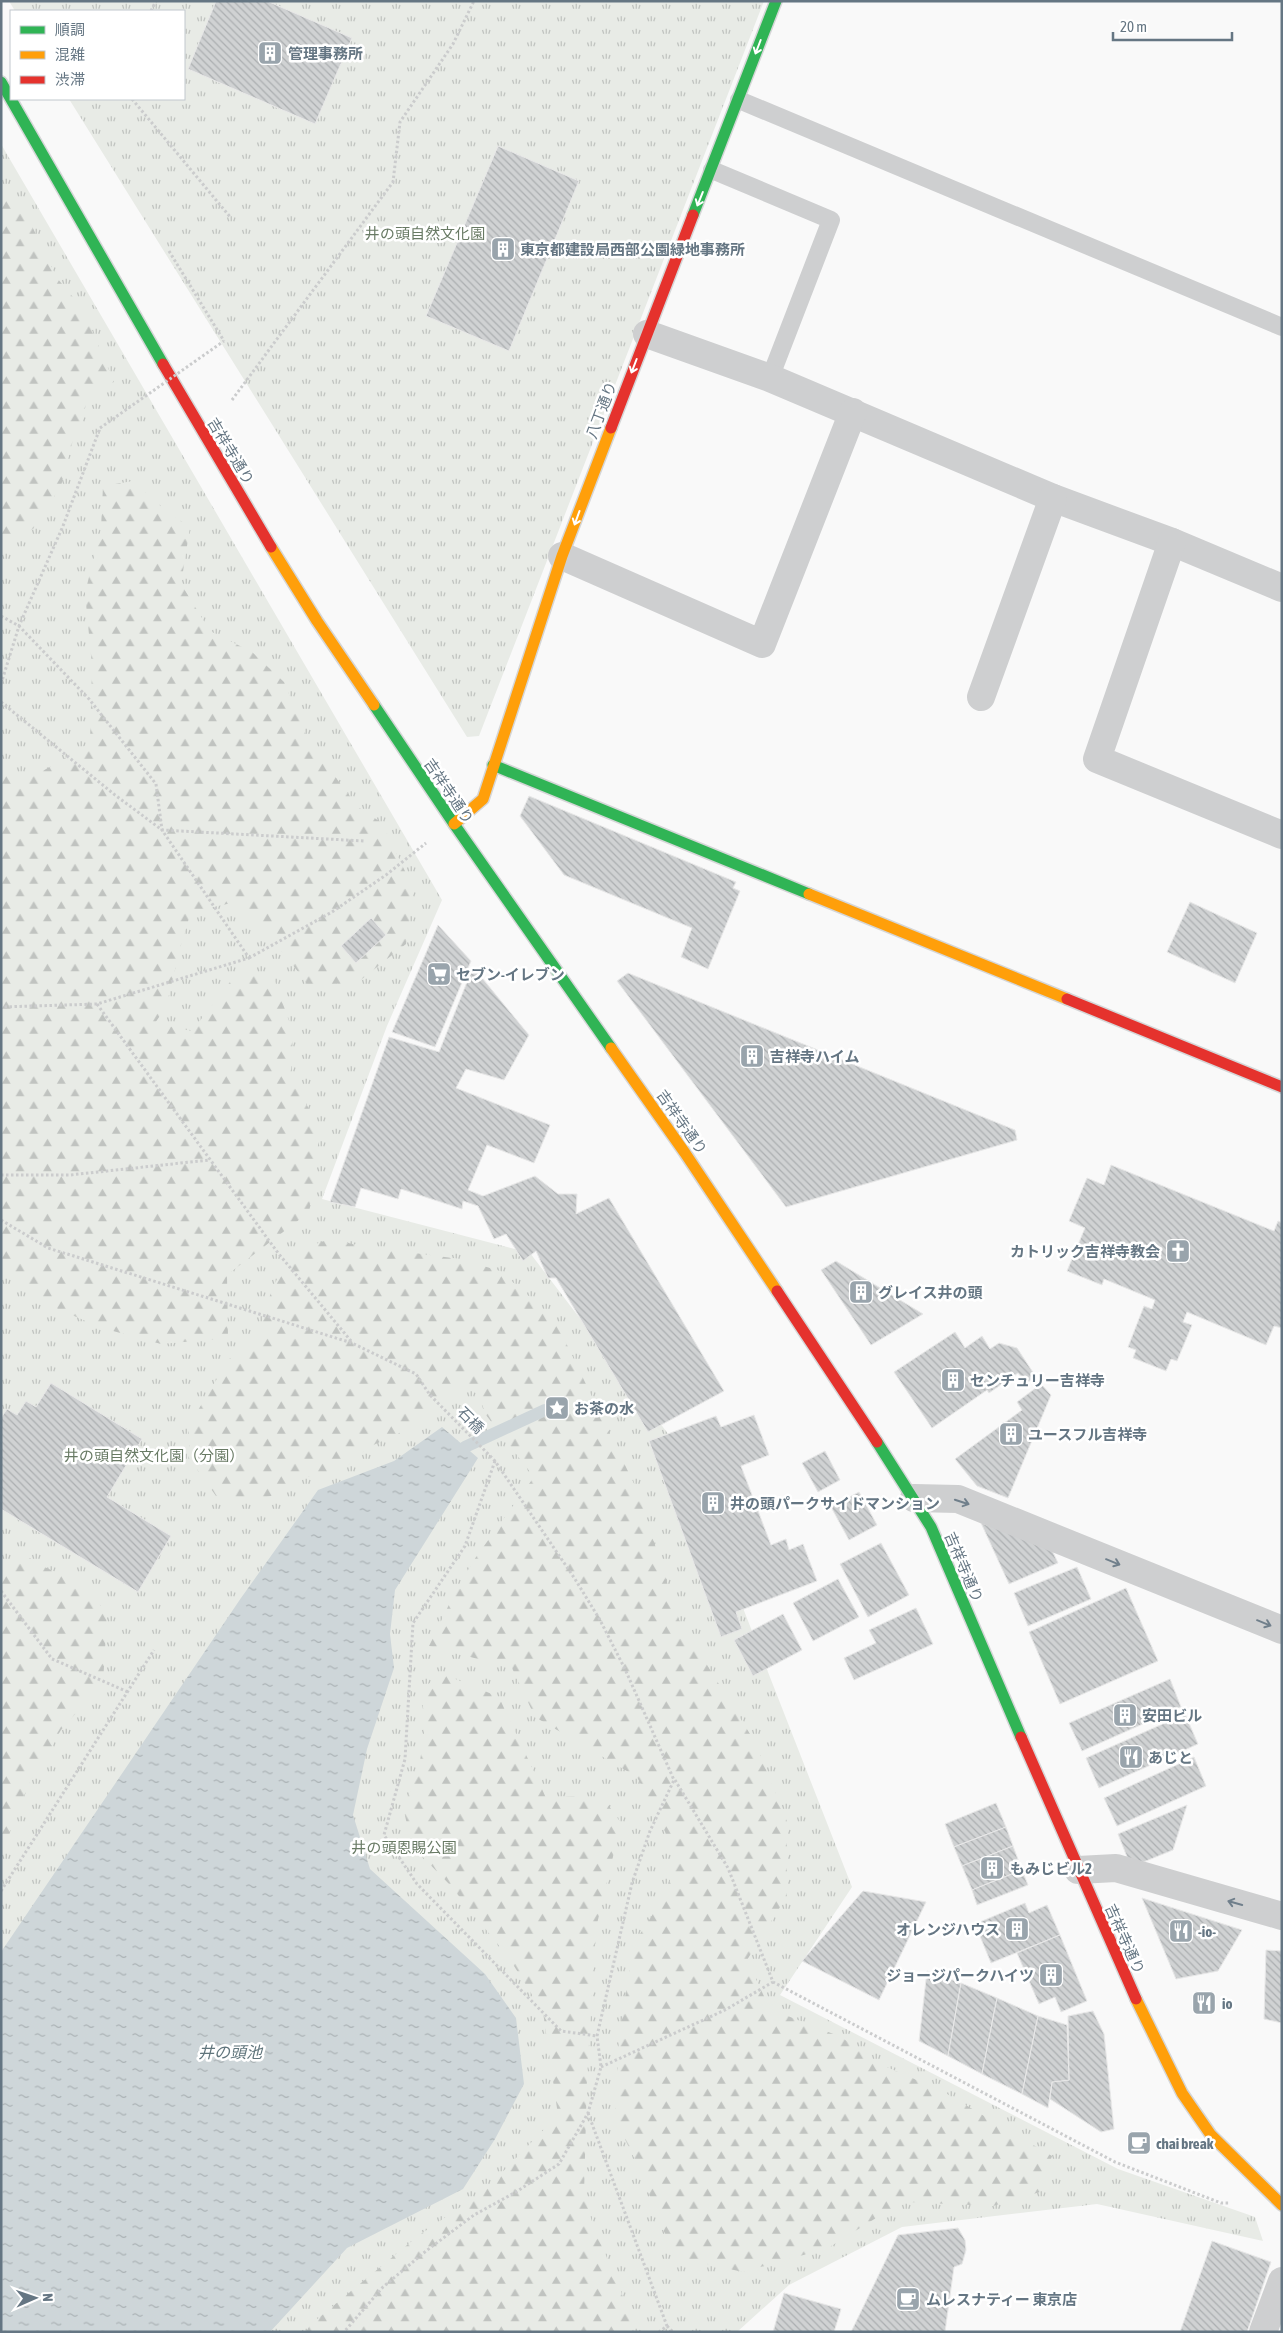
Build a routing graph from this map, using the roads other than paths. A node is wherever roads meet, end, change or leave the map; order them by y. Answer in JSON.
{"nodes":[{"id":1,"x":776,"y":1,"type":"edge"},
{"id":2,"x":1,"y":82,"type":"edge"},
{"id":3,"x":10,"y":98,"type":"edge"},
{"id":4,"x":11,"y":100,"type":"edge"},
{"id":5,"x":738,"y":100,"type":"junction"},
{"id":6,"x":712,"y":170,"type":"junction"},
{"id":7,"x":1282,"y":327,"type":"edge"},
{"id":8,"x":647,"y":334,"type":"junction"},
{"id":9,"x":770,"y":378,"type":"junction"},
{"id":10,"x":852,"y":412,"type":"junction"},
{"id":11,"x":1053,"y":498,"type":"junction"},
{"id":12,"x":1172,"y":542,"type":"junction"},
{"id":13,"x":562,"y":556,"type":"junction"},
{"id":14,"x":1282,"y":588,"type":"edge"},
{"id":15,"x":981,"y":696,"type":"dead end"},
{"id":16,"x":494,"y":765,"type":"junction"},
{"id":17,"x":454,"y":824,"type":"junction"},
{"id":18,"x":1282,"y":835,"type":"edge"},
{"id":19,"x":1282,"y":1087,"type":"edge"},
{"id":20,"x":914,"y":1498,"type":"junction"},
{"id":21,"x":1282,"y":1630,"type":"edge"},
{"id":22,"x":1078,"y":1870,"type":"junction"},
{"id":23,"x":1282,"y":1916,"type":"edge"},
{"id":24,"x":1280,"y":2204,"type":"edge"},
{"id":25,"x":1282,"y":2281,"type":"edge"},
{"id":26,"x":1263,"y":2332,"type":"edge"}],
"edges":[{"from":1,"to":5,"type":"main road","name":"八丁通り","one_way":true},
{"from":2,"to":3,"type":"main road","name":"吉祥寺通り"},
{"from":4,"to":17,"type":"main road","name":"吉祥寺通り"},
{"from":5,"to":6,"type":"main road","name":"八丁通り"},
{"from":5,"to":7,"type":"lane"},
{"from":6,"to":8,"type":"main road","name":"八丁通り","one_way":true},
{"from":6,"to":9,"type":"lane"},
{"from":8,"to":9,"type":"street"},
{"from":8,"to":13,"type":"main road","name":"八丁通り","one_way":true},
{"from":9,"to":10,"type":"street"},
{"from":10,"to":11,"type":"street"},
{"from":10,"to":13,"type":"street"},
{"from":11,"to":12,"type":"street"},
{"from":11,"to":15,"type":"street"},
{"from":12,"to":14,"type":"street"},
{"from":12,"to":18,"type":"street"},
{"from":13,"to":16,"type":"main road","name":"八丁通り"},
{"from":16,"to":17,"type":"main road","name":"八丁通り"},
{"from":16,"to":19,"type":"main road"},
{"from":17,"to":20,"type":"main road","name":"吉祥寺通り"},
{"from":20,"to":21,"type":"street","one_way":true},
{"from":20,"to":22,"type":"main road","name":"吉祥寺通り"},
{"from":23,"to":22,"type":"street","one_way":true},
{"from":22,"to":24,"type":"main road","name":"吉祥寺通り"},
{"from":25,"to":26,"type":"street"}]}
